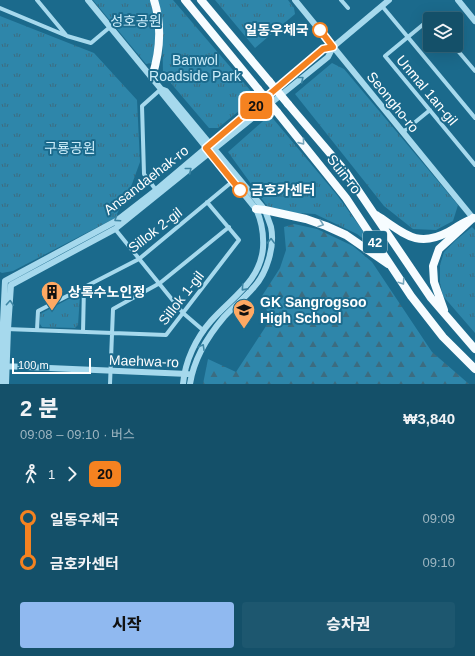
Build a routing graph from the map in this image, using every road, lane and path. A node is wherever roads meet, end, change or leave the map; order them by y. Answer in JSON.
{"nodes":[{"id":1,"x":37,"y":0,"type":"edge"},
{"id":2,"x":88,"y":0,"type":"edge"},
{"id":3,"x":154,"y":0,"type":"edge"},
{"id":4,"x":185,"y":0,"type":"edge"},
{"id":5,"x":200,"y":0,"type":"edge"},
{"id":6,"x":295,"y":0,"type":"edge"},
{"id":7,"x":341,"y":0,"type":"edge"},
{"id":8,"x":390,"y":0,"type":"edge"},
{"id":9,"x":458,"y":0,"type":"edge"},
{"id":10,"x":382,"y":6,"type":"junction"},
{"id":11,"x":0,"y":8,"type":"edge"},
{"id":12,"x":348,"y":8,"type":"dead end"},
{"id":13,"x":475,"y":21,"type":"edge"},
{"id":14,"x":423,"y":25,"type":"edge"},
{"id":15,"x":110,"y":27,"type":"junction"},
{"id":16,"x":67,"y":36,"type":"junction"},
{"id":17,"x":408,"y":37,"type":"junction"},
{"id":18,"x":333,"y":47,"type":"junction"},
{"id":19,"x":459,"y":52,"type":"edge"},
{"id":20,"x":475,"y":71,"type":"edge"},
{"id":21,"x":152,"y":77,"type":"junction"},
{"id":22,"x":161,"y":89,"type":"junction"},
{"id":23,"x":430,"y":110,"type":"junction"},
{"id":24,"x":475,"y":118,"type":"edge"},
{"id":25,"x":403,"y":132,"type":"junction"},
{"id":26,"x":208,"y":146,"type":"junction"},
{"id":27,"x":212,"y":152,"type":"junction"},
{"id":28,"x":475,"y":165,"type":"edge"},
{"id":29,"x":232,"y":181,"type":"junction"},
{"id":30,"x":156,"y":190,"type":"junction"},
{"id":31,"x":207,"y":202,"type":"junction"},
{"id":32,"x":256,"y":209,"type":"junction"},
{"id":33,"x":265,"y":210,"type":"junction"},
{"id":34,"x":372,"y":212,"type":"junction"},
{"id":35,"x":474,"y":219,"type":"edge"},
{"id":36,"x":229,"y":227,"type":"junction"},
{"id":37,"x":115,"y":229,"type":"junction"},
{"id":38,"x":139,"y":259,"type":"junction"},
{"id":39,"x":390,"y":265,"type":"junction"},
{"id":40,"x":2,"y":279,"type":"edge"},
{"id":41,"x":160,"y":284,"type":"junction"},
{"id":42,"x":11,"y":285,"type":"junction"},
{"id":43,"x":84,"y":287,"type":"junction"},
{"id":44,"x":183,"y":313,"type":"junction"},
{"id":45,"x":447,"y":317,"type":"junction"},
{"id":46,"x":5,"y":329,"type":"junction"},
{"id":47,"x":37,"y":330,"type":"junction"},
{"id":48,"x":204,"y":331,"type":"junction"},
{"id":49,"x":83,"y":332,"type":"junction"},
{"id":50,"x":111,"y":334,"type":"junction"},
{"id":51,"x":475,"y":349,"type":"edge"},
{"id":52,"x":3,"y":366,"type":"edge"},
{"id":53,"x":475,"y":369,"type":"edge"},
{"id":54,"x":110,"y":371,"type":"junction"},
{"id":55,"x":184,"y":374,"type":"junction"},
{"id":56,"x":191,"y":374,"type":"junction"},
{"id":57,"x":0,"y":384,"type":"edge"},
{"id":58,"x":6,"y":384,"type":"edge"},
{"id":59,"x":110,"y":384,"type":"edge"},
{"id":60,"x":183,"y":384,"type":"edge"},
{"id":61,"x":190,"y":384,"type":"edge"}],
"edges":[{"from":1,"to":16,"type":"street"},
{"from":2,"to":15,"type":"street"},
{"from":3,"to":21,"type":"highway"},
{"from":4,"to":39,"type":"highway","name":"Suin-ro","number":"42","one_way":true,"bridge":true},
{"from":5,"to":34,"type":"highway","name":"Suin-ro","number":"42","bridge":true},
{"from":6,"to":18,"type":"street","name":"Seongho-ro"},
{"from":7,"to":12,"type":"street"},
{"from":8,"to":10,"type":"street","name":"Ansandaehak-ro"},
{"from":9,"to":13,"type":"street"},
{"from":10,"to":17,"type":"street"},
{"from":10,"to":18,"type":"street","name":"Ansandaehak-ro"},
{"from":11,"to":16,"type":"street"},
{"from":14,"to":17,"type":"street","name":"Unmal 1an-gil"},
{"from":15,"to":16,"type":"street"},
{"from":15,"to":21,"type":"street"},
{"from":17,"to":23,"type":"street","name":"Unmal 1an-gil"},
{"from":17,"to":24,"type":"street"},
{"from":18,"to":25,"type":"street","name":"Seongho-ro"},
{"from":18,"to":26,"type":"street","name":"Ansandaehak-ro"},
{"from":27,"to":18,"type":"street","name":"Ansandaehak-ro","one_way":true},
{"from":19,"to":20,"type":"street"},
{"from":21,"to":22,"type":"street"},
{"from":22,"to":26,"type":"street"},
{"from":22,"to":30,"type":"street"},
{"from":23,"to":25,"type":"street"},
{"from":23,"to":28,"type":"street","name":"Unmal 1an-gil"},
{"from":25,"to":35,"type":"street","name":"Seongho-ro"},
{"from":26,"to":27,"type":"street"},
{"from":26,"to":30,"type":"street","name":"Ansandaehak-ro"},
{"from":27,"to":29,"type":"street"},
{"from":27,"to":33,"type":"street"},
{"from":37,"to":27,"type":"street","name":"Ansandaehak-ro","one_way":true},
{"from":29,"to":31,"type":"street","name":"Sillok 2-gil"},
{"from":29,"to":32,"type":"street"},
{"from":30,"to":40,"type":"street","name":"Ansandaehak-ro","one_way":true},
{"from":31,"to":36,"type":"street","name":"Sillok 1-gil"},
{"from":31,"to":38,"type":"street","name":"Sillok 2-gil"},
{"from":32,"to":33,"type":"highway"},
{"from":32,"to":48,"type":"street","one_way":true},
{"from":33,"to":39,"type":"highway","one_way":true},
{"from":56,"to":33,"type":"street","one_way":true},
{"from":34,"to":35,"type":"highway"},
{"from":34,"to":45,"type":"highway","name":"Suin-ro","number":"42"},
{"from":35,"to":45,"type":"highway"},
{"from":36,"to":41,"type":"street"},
{"from":36,"to":44,"type":"street","name":"Sillok 1-gil"},
{"from":37,"to":38,"type":"street"},
{"from":37,"to":42,"type":"street","name":"Ansandaehak-ro"},
{"from":38,"to":41,"type":"street"},
{"from":38,"to":43,"type":"street","name":"Sillok 2-gil"},
{"from":39,"to":53,"type":"highway","name":"Suin-ro","number":"42","one_way":true},
{"from":40,"to":42,"type":"street"},
{"from":40,"to":46,"type":"street"},
{"from":41,"to":44,"type":"street"},
{"from":41,"to":50,"type":"street"},
{"from":46,"to":42,"type":"street","one_way":true},
{"from":43,"to":47,"type":"street","name":"Sillok 2-gil"},
{"from":43,"to":49,"type":"street"},
{"from":44,"to":48,"type":"street"},
{"from":44,"to":50,"type":"street","name":"Sillok 1-gil"},
{"from":45,"to":51,"type":"highway","name":"Suin-ro","number":"42"},
{"from":46,"to":47,"type":"street","name":"Sillok 1-gil"},
{"from":46,"to":52,"type":"street"},
{"from":47,"to":49,"type":"street","name":"Sillok 1-gil"},
{"from":48,"to":55,"type":"street"},
{"from":49,"to":50,"type":"street","name":"Sillok 1-gil"},
{"from":50,"to":54,"type":"street"},
{"from":52,"to":54,"type":"street","name":"Maehwa-ro"},
{"from":52,"to":57,"type":"street"},
{"from":52,"to":58,"type":"street"},
{"from":54,"to":55,"type":"street","name":"Maehwa-ro"},
{"from":54,"to":59,"type":"street"},
{"from":55,"to":56,"type":"street","name":"Maehwa-ro"},
{"from":55,"to":60,"type":"street"},
{"from":56,"to":61,"type":"street"}]}
